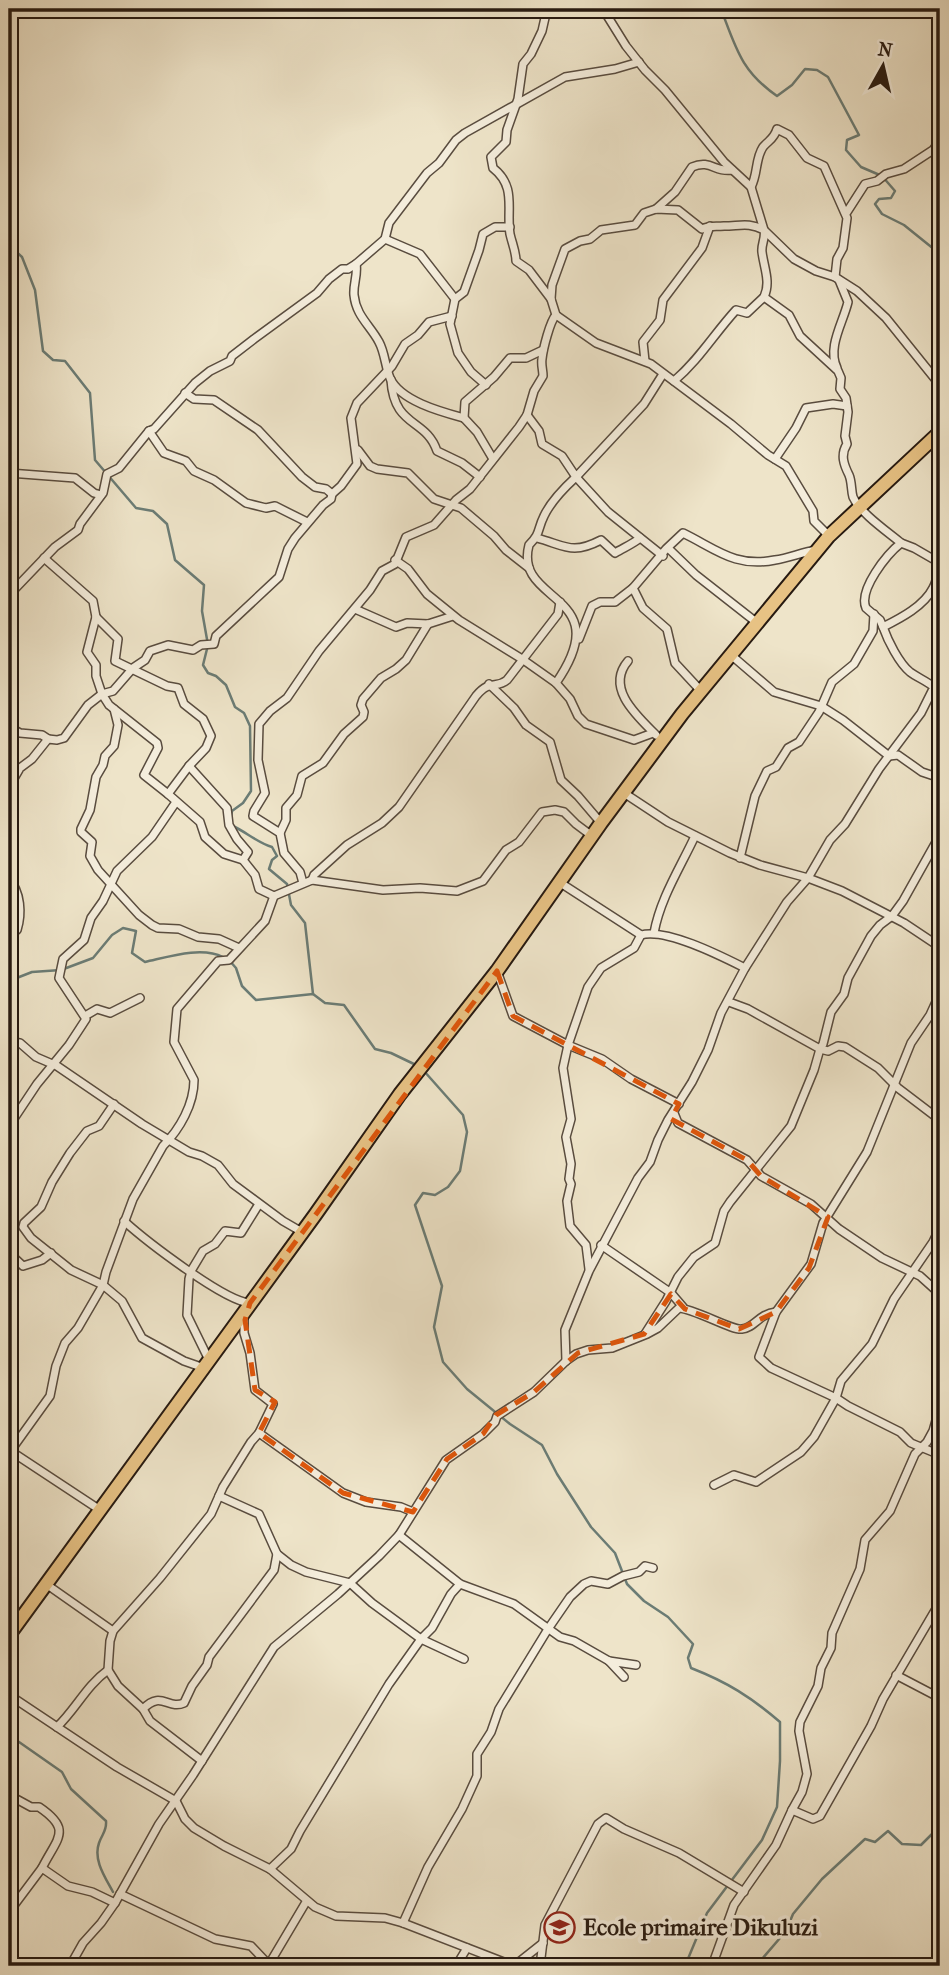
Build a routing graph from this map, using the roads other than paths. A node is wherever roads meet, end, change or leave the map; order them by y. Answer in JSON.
{"nodes":[{"id":1,"x":547,"y":9,"type":"edge"},
{"id":2,"x":603,"y":9,"type":"edge"},
{"id":3,"x":639,"y":62,"type":"junction"},
{"id":4,"x":517,"y":105,"type":"junction"},
{"id":5,"x":940,"y":140,"type":"edge"},
{"id":6,"x":732,"y":170,"type":"junction"},
{"id":7,"x":751,"y":187,"type":"junction"},
{"id":8,"x":656,"y":209,"type":"junction"},
{"id":9,"x":847,"y":212,"type":"junction"},
{"id":10,"x":710,"y":225,"type":"junction"},
{"id":11,"x":510,"y":227,"type":"junction"},
{"id":12,"x":764,"y":230,"type":"junction"},
{"id":13,"x":386,"y":239,"type":"junction"},
{"id":14,"x":356,"y":264,"type":"junction"},
{"id":15,"x":837,"y":278,"type":"junction"},
{"id":16,"x":764,"y":297,"type":"junction"},
{"id":17,"x":455,"y":299,"type":"junction"},
{"id":18,"x":551,"y":299,"type":"junction"},
{"id":19,"x":556,"y":315,"type":"junction"},
{"id":20,"x":452,"y":316,"type":"junction"},
{"id":21,"x":543,"y":350,"type":"junction"},
{"id":22,"x":645,"y":361,"type":"junction"},
{"id":23,"x":388,"y":369,"type":"junction"},
{"id":24,"x":838,"y":371,"type":"junction"},
{"id":25,"x":663,"y":374,"type":"junction"},
{"id":26,"x":391,"y":379,"type":"junction"},
{"id":27,"x":674,"y":381,"type":"junction"},
{"id":28,"x":940,"y":384,"type":"edge"},
{"id":29,"x":486,"y":385,"type":"junction"},
{"id":30,"x":185,"y":393,"type":"junction"},
{"id":31,"x":847,"y":406,"type":"junction"},
{"id":32,"x":527,"y":415,"type":"junction"},
{"id":33,"x":464,"y":418,"type":"junction"},
{"id":34,"x":149,"y":431,"type":"junction"},
{"id":35,"x":940,"y":432,"type":"edge"},
{"id":36,"x":356,"y":447,"type":"junction"},
{"id":37,"x":775,"y":458,"type":"junction"},
{"id":38,"x":493,"y":459,"type":"junction"},
{"id":39,"x":9,"y":473,"type":"edge"},
{"id":40,"x":480,"y":477,"type":"junction"},
{"id":41,"x":576,"y":477,"type":"junction"},
{"id":42,"x":332,"y":494,"type":"junction"},
{"id":43,"x":101,"y":495,"type":"junction"},
{"id":44,"x":451,"y":506,"type":"junction"},
{"id":45,"x":860,"y":507,"type":"junction"},
{"id":46,"x":307,"y":522,"type":"junction"},
{"id":47,"x":829,"y":536,"type":"junction"},
{"id":48,"x":537,"y":538,"type":"junction"},
{"id":49,"x":640,"y":538,"type":"junction"},
{"id":50,"x":901,"y":543,"type":"junction"},
{"id":51,"x":669,"y":549,"type":"junction"},
{"id":52,"x":818,"y":550,"type":"junction"},
{"id":53,"x":663,"y":555,"type":"junction"},
{"id":54,"x":44,"y":558,"type":"junction"},
{"id":55,"x":395,"y":560,"type":"junction"},
{"id":56,"x":940,"y":564,"type":"edge"},
{"id":57,"x":529,"y":568,"type":"junction"},
{"id":58,"x":633,"y":588,"type":"junction"},
{"id":59,"x":9,"y":595,"type":"edge"},
{"id":60,"x":560,"y":602,"type":"junction"},
{"id":61,"x":355,"y":609,"type":"junction"},
{"id":62,"x":874,"y":614,"type":"junction"},
{"id":63,"x":571,"y":615,"type":"junction"},
{"id":64,"x":453,"y":616,"type":"junction"},
{"id":65,"x":96,"y":617,"type":"junction"},
{"id":66,"x":756,"y":622,"type":"junction"},
{"id":67,"x":552,"y":623,"type":"junction"},
{"id":68,"x":428,"y":624,"type":"junction"},
{"id":69,"x":883,"y":627,"type":"junction"},
{"id":70,"x":577,"y":643,"type":"junction"},
{"id":71,"x":731,"y":655,"type":"junction"},
{"id":72,"x":522,"y":659,"type":"junction"},
{"id":73,"x":628,"y":661,"type":"dead end"},
{"id":74,"x":132,"y":668,"type":"junction"},
{"id":75,"x":556,"y":683,"type":"junction"},
{"id":76,"x":489,"y":684,"type":"junction"},
{"id":77,"x":938,"y":686,"type":"edge"},
{"id":78,"x":701,"y":691,"type":"junction"},
{"id":79,"x":102,"y":694,"type":"junction"},
{"id":80,"x":821,"y":706,"type":"junction"},
{"id":81,"x":114,"y":709,"type":"junction"},
{"id":82,"x":9,"y":727,"type":"edge"},
{"id":83,"x":658,"y":737,"type":"junction"},
{"id":84,"x":48,"y":738,"type":"junction"},
{"id":85,"x":889,"y":756,"type":"junction"},
{"id":86,"x":189,"y":766,"type":"junction"},
{"id":87,"x":940,"y":778,"type":"edge"},
{"id":88,"x":9,"y":787,"type":"edge"},
{"id":89,"x":624,"y":793,"type":"junction"},
{"id":90,"x":168,"y":794,"type":"junction"},
{"id":91,"x":176,"y":802,"type":"junction"},
{"id":92,"x":601,"y":823,"type":"junction"},
{"id":93,"x":280,"y":833,"type":"junction"},
{"id":94,"x":940,"y":835,"type":"edge"},
{"id":95,"x":592,"y":836,"type":"junction"},
{"id":96,"x":695,"y":836,"type":"junction"},
{"id":97,"x":740,"y":858,"type":"junction"},
{"id":98,"x":243,"y":860,"type":"junction"},
{"id":99,"x":808,"y":878,"type":"junction"},
{"id":100,"x":9,"y":879,"type":"edge"},
{"id":101,"x":312,"y":880,"type":"junction"},
{"id":102,"x":111,"y":882,"type":"junction"},
{"id":103,"x":559,"y":882,"type":"junction"},
{"id":104,"x":303,"y":883,"type":"junction"},
{"id":105,"x":274,"y":896,"type":"junction"},
{"id":106,"x":892,"y":916,"type":"junction"},
{"id":107,"x":654,"y":933,"type":"junction"},
{"id":108,"x":9,"y":935,"type":"edge"},
{"id":109,"x":641,"y":935,"type":"junction"},
{"id":110,"x":940,"y":947,"type":"edge"},
{"id":111,"x":239,"y":948,"type":"junction"},
{"id":112,"x":745,"y":968,"type":"junction"},
{"id":113,"x":497,"y":971,"type":"junction"},
{"id":114,"x":940,"y":993,"type":"edge"},
{"id":115,"x":139,"y":998,"type":"dead end"},
{"id":116,"x":729,"y":1002,"type":"junction"},
{"id":117,"x":85,"y":1016,"type":"junction"},
{"id":118,"x":568,"y":1045,"type":"junction"},
{"id":119,"x":9,"y":1046,"type":"edge"},
{"id":120,"x":820,"y":1049,"type":"junction"},
{"id":121,"x":53,"y":1065,"type":"junction"},
{"id":122,"x":894,"y":1084,"type":"junction"},
{"id":123,"x":114,"y":1104,"type":"junction"},
{"id":124,"x":679,"y":1104,"type":"junction"},
{"id":125,"x":674,"y":1113,"type":"junction"},
{"id":126,"x":940,"y":1120,"type":"edge"},
{"id":127,"x":9,"y":1126,"type":"edge"},
{"id":128,"x":170,"y":1139,"type":"junction"},
{"id":129,"x":756,"y":1170,"type":"junction"},
{"id":130,"x":259,"y":1204,"type":"junction"},
{"id":131,"x":828,"y":1217,"type":"junction"},
{"id":132,"x":124,"y":1221,"type":"junction"},
{"id":133,"x":940,"y":1227,"type":"edge"},
{"id":134,"x":302,"y":1232,"type":"junction"},
{"id":135,"x":601,"y":1245,"type":"junction"},
{"id":136,"x":9,"y":1253,"type":"edge"},
{"id":137,"x":51,"y":1253,"type":"junction"},
{"id":138,"x":191,"y":1271,"type":"junction"},
{"id":139,"x":589,"y":1271,"type":"junction"},
{"id":140,"x":912,"y":1274,"type":"junction"},
{"id":141,"x":103,"y":1285,"type":"junction"},
{"id":142,"x":671,"y":1293,"type":"junction"},
{"id":143,"x":940,"y":1294,"type":"edge"},
{"id":144,"x":683,"y":1307,"type":"junction"},
{"id":145,"x":247,"y":1308,"type":"junction"},
{"id":146,"x":776,"y":1312,"type":"junction"},
{"id":147,"x":644,"y":1334,"type":"junction"},
{"id":148,"x":566,"y":1361,"type":"junction"},
{"id":149,"x":206,"y":1364,"type":"junction"},
{"id":150,"x":836,"y":1398,"type":"junction"},
{"id":151,"x":940,"y":1406,"type":"edge"},
{"id":152,"x":259,"y":1433,"type":"junction"},
{"id":153,"x":923,"y":1447,"type":"junction"},
{"id":154,"x":9,"y":1452,"type":"edge"},
{"id":155,"x":940,"y":1455,"type":"edge"},
{"id":156,"x":714,"y":1485,"type":"dead end"},
{"id":157,"x":219,"y":1496,"type":"junction"},
{"id":158,"x":100,"y":1510,"type":"junction"},
{"id":159,"x":414,"y":1512,"type":"junction"},
{"id":160,"x":399,"y":1535,"type":"junction"},
{"id":161,"x":277,"y":1554,"type":"junction"},
{"id":162,"x":653,"y":1568,"type":"dead end"},
{"id":163,"x":350,"y":1583,"type":"junction"},
{"id":164,"x":46,"y":1584,"type":"junction"},
{"id":165,"x":460,"y":1584,"type":"junction"},
{"id":166,"x":940,"y":1602,"type":"edge"},
{"id":167,"x":548,"y":1629,"type":"junction"},
{"id":168,"x":113,"y":1632,"type":"junction"},
{"id":169,"x":9,"y":1635,"type":"edge"},
{"id":170,"x":421,"y":1639,"type":"junction"},
{"id":171,"x":464,"y":1659,"type":"dead end"},
{"id":172,"x":609,"y":1661,"type":"junction"},
{"id":173,"x":636,"y":1665,"type":"dead end"},
{"id":174,"x":108,"y":1670,"type":"junction"},
{"id":175,"x":896,"y":1675,"type":"junction"},
{"id":176,"x":624,"y":1677,"type":"dead end"},
{"id":177,"x":9,"y":1695,"type":"edge"},
{"id":178,"x":940,"y":1698,"type":"edge"},
{"id":179,"x":143,"y":1709,"type":"junction"},
{"id":180,"x":57,"y":1727,"type":"junction"},
{"id":181,"x":202,"y":1761,"type":"junction"},
{"id":182,"x":9,"y":1795,"type":"edge"},
{"id":183,"x":176,"y":1801,"type":"junction"},
{"id":184,"x":792,"y":1811,"type":"junction"},
{"id":185,"x":42,"y":1868,"type":"junction"},
{"id":186,"x":270,"y":1869,"type":"junction"},
{"id":187,"x":744,"y":1892,"type":"junction"},
{"id":188,"x":120,"y":1895,"type":"junction"},
{"id":189,"x":306,"y":1902,"type":"junction"},
{"id":190,"x":115,"y":1903,"type":"junction"},
{"id":191,"x":9,"y":1912,"type":"edge"},
{"id":192,"x":403,"y":1923,"type":"junction"},
{"id":193,"x":543,"y":1943,"type":"junction"},
{"id":194,"x":467,"y":1948,"type":"junction"},
{"id":195,"x":70,"y":1966,"type":"edge"},
{"id":196,"x":269,"y":1966,"type":"edge"},
{"id":197,"x":456,"y":1966,"type":"edge"},
{"id":198,"x":540,"y":1966,"type":"edge"},
{"id":199,"x":712,"y":1966,"type":"edge"}],
"edges":[{"from":1,"to":4,"type":"street"},
{"from":2,"to":3,"type":"street"},
{"from":3,"to":4,"type":"street"},
{"from":3,"to":6,"type":"street"},
{"from":4,"to":11,"type":"street"},
{"from":4,"to":13,"type":"street"},
{"from":5,"to":9,"type":"street"},
{"from":6,"to":7,"type":"street"},
{"from":6,"to":8,"type":"street"},
{"from":7,"to":9,"type":"street"},
{"from":7,"to":12,"type":"street"},
{"from":8,"to":10,"type":"street"},
{"from":8,"to":18,"type":"street"},
{"from":9,"to":15,"type":"street"},
{"from":10,"to":12,"type":"street"},
{"from":10,"to":22,"type":"street"},
{"from":11,"to":17,"type":"street"},
{"from":11,"to":18,"type":"street"},
{"from":12,"to":15,"type":"street"},
{"from":12,"to":16,"type":"street"},
{"from":13,"to":14,"type":"street"},
{"from":13,"to":17,"type":"street"},
{"from":14,"to":23,"type":"street"},
{"from":14,"to":30,"type":"street"},
{"from":15,"to":24,"type":"street"},
{"from":15,"to":28,"type":"street"},
{"from":16,"to":24,"type":"street"},
{"from":16,"to":27,"type":"street"},
{"from":17,"to":20,"type":"street"},
{"from":18,"to":19,"type":"street"},
{"from":19,"to":21,"type":"street"},
{"from":19,"to":22,"type":"street"},
{"from":20,"to":23,"type":"street"},
{"from":20,"to":29,"type":"street"},
{"from":21,"to":29,"type":"street"},
{"from":21,"to":32,"type":"street"},
{"from":22,"to":25,"type":"street"},
{"from":23,"to":26,"type":"street"},
{"from":23,"to":36,"type":"street"},
{"from":24,"to":31,"type":"street"},
{"from":25,"to":27,"type":"street"},
{"from":25,"to":41,"type":"street"},
{"from":26,"to":33,"type":"street"},
{"from":26,"to":40,"type":"street"},
{"from":27,"to":37,"type":"street"},
{"from":29,"to":33,"type":"street"},
{"from":30,"to":34,"type":"street"},
{"from":30,"to":42,"type":"street"},
{"from":31,"to":37,"type":"street"},
{"from":31,"to":45,"type":"street"},
{"from":32,"to":38,"type":"street"},
{"from":32,"to":41,"type":"street"},
{"from":33,"to":38,"type":"street"},
{"from":34,"to":43,"type":"street"},
{"from":34,"to":46,"type":"street"},
{"from":35,"to":45,"type":"highway"},
{"from":36,"to":42,"type":"street"},
{"from":36,"to":44,"type":"street"},
{"from":37,"to":47,"type":"street"},
{"from":38,"to":40,"type":"street"},
{"from":39,"to":43,"type":"street"},
{"from":40,"to":44,"type":"street"},
{"from":41,"to":48,"type":"street"},
{"from":41,"to":49,"type":"street"},
{"from":42,"to":46,"type":"street"},
{"from":43,"to":54,"type":"street"},
{"from":44,"to":55,"type":"street"},
{"from":44,"to":57,"type":"street"},
{"from":45,"to":47,"type":"highway"},
{"from":45,"to":50,"type":"street"},
{"from":46,"to":74,"type":"street"},
{"from":47,"to":52,"type":"highway"},
{"from":48,"to":49,"type":"street"},
{"from":48,"to":57,"type":"street"},
{"from":49,"to":53,"type":"street"},
{"from":50,"to":56,"type":"street"},
{"from":50,"to":62,"type":"street"},
{"from":51,"to":52,"type":"street"},
{"from":51,"to":53,"type":"street"},
{"from":51,"to":66,"type":"street"},
{"from":52,"to":66,"type":"highway"},
{"from":53,"to":58,"type":"street"},
{"from":54,"to":59,"type":"street"},
{"from":54,"to":65,"type":"street"},
{"from":55,"to":61,"type":"street"},
{"from":55,"to":64,"type":"street"},
{"from":56,"to":69,"type":"street"},
{"from":57,"to":60,"type":"street"},
{"from":58,"to":70,"type":"street"},
{"from":58,"to":78,"type":"street"},
{"from":60,"to":63,"type":"street"},
{"from":60,"to":67,"type":"street"},
{"from":61,"to":68,"type":"street"},
{"from":61,"to":93,"type":"street"},
{"from":62,"to":69,"type":"street"},
{"from":62,"to":80,"type":"street"},
{"from":63,"to":67,"type":"street"},
{"from":63,"to":70,"type":"street"},
{"from":64,"to":68,"type":"street"},
{"from":64,"to":72,"type":"street"},
{"from":65,"to":74,"type":"street"},
{"from":65,"to":79,"type":"street"},
{"from":66,"to":71,"type":"highway"},
{"from":67,"to":72,"type":"street"},
{"from":68,"to":93,"type":"street"},
{"from":69,"to":77,"type":"street"},
{"from":70,"to":75,"type":"street"},
{"from":71,"to":78,"type":"highway"},
{"from":71,"to":80,"type":"street"},
{"from":72,"to":75,"type":"street"},
{"from":72,"to":76,"type":"street"},
{"from":73,"to":83,"type":"street"},
{"from":74,"to":79,"type":"street"},
{"from":74,"to":86,"type":"street"},
{"from":75,"to":83,"type":"street"},
{"from":76,"to":92,"type":"street"},
{"from":76,"to":101,"type":"street"},
{"from":77,"to":85,"type":"street"},
{"from":78,"to":83,"type":"highway"},
{"from":79,"to":81,"type":"street"},
{"from":79,"to":84,"type":"street"},
{"from":80,"to":85,"type":"street"},
{"from":80,"to":97,"type":"street"},
{"from":81,"to":90,"type":"street"},
{"from":81,"to":102,"type":"street"},
{"from":82,"to":84,"type":"street"},
{"from":83,"to":89,"type":"highway"},
{"from":84,"to":88,"type":"street"},
{"from":85,"to":87,"type":"street"},
{"from":85,"to":99,"type":"street"},
{"from":86,"to":90,"type":"street"},
{"from":86,"to":98,"type":"street"},
{"from":89,"to":92,"type":"highway"},
{"from":89,"to":96,"type":"street"},
{"from":90,"to":91,"type":"street"},
{"from":91,"to":98,"type":"street"},
{"from":91,"to":102,"type":"street"},
{"from":92,"to":95,"type":"highway"},
{"from":93,"to":104,"type":"street"},
{"from":94,"to":106,"type":"street"},
{"from":95,"to":101,"type":"street"},
{"from":95,"to":103,"type":"highway"},
{"from":96,"to":97,"type":"street"},
{"from":96,"to":107,"type":"street"},
{"from":97,"to":99,"type":"street"},
{"from":98,"to":105,"type":"street"},
{"from":99,"to":106,"type":"street"},
{"from":99,"to":112,"type":"street"},
{"from":100,"to":108,"type":"street"},
{"from":101,"to":104,"type":"street"},
{"from":102,"to":111,"type":"street"},
{"from":102,"to":117,"type":"street"},
{"from":103,"to":109,"type":"street"},
{"from":103,"to":113,"type":"highway"},
{"from":104,"to":105,"type":"street"},
{"from":105,"to":111,"type":"street"},
{"from":106,"to":110,"type":"street"},
{"from":106,"to":120,"type":"street"},
{"from":107,"to":109,"type":"street"},
{"from":107,"to":112,"type":"street"},
{"from":109,"to":118,"type":"street"},
{"from":111,"to":128,"type":"street"},
{"from":112,"to":116,"type":"street"},
{"from":113,"to":118,"type":"street"},
{"from":113,"to":134,"type":"highway"},
{"from":114,"to":122,"type":"street"},
{"from":115,"to":117,"type":"street"},
{"from":116,"to":120,"type":"street"},
{"from":116,"to":124,"type":"street"},
{"from":117,"to":121,"type":"street"},
{"from":118,"to":124,"type":"street"},
{"from":118,"to":139,"type":"street"},
{"from":119,"to":121,"type":"street"},
{"from":120,"to":122,"type":"street"},
{"from":120,"to":129,"type":"street"},
{"from":121,"to":123,"type":"street"},
{"from":121,"to":127,"type":"street"},
{"from":122,"to":126,"type":"street"},
{"from":122,"to":131,"type":"street"},
{"from":123,"to":128,"type":"street"},
{"from":123,"to":137,"type":"street"},
{"from":124,"to":125,"type":"street"},
{"from":125,"to":129,"type":"street"},
{"from":125,"to":135,"type":"street"},
{"from":128,"to":130,"type":"street"},
{"from":128,"to":132,"type":"street"},
{"from":129,"to":131,"type":"street"},
{"from":129,"to":142,"type":"street"},
{"from":130,"to":134,"type":"street"},
{"from":130,"to":138,"type":"street"},
{"from":131,"to":140,"type":"street"},
{"from":131,"to":146,"type":"street"},
{"from":132,"to":138,"type":"street"},
{"from":132,"to":141,"type":"street"},
{"from":133,"to":140,"type":"street"},
{"from":134,"to":145,"type":"highway"},
{"from":135,"to":139,"type":"street"},
{"from":135,"to":142,"type":"street"},
{"from":136,"to":137,"type":"street"},
{"from":137,"to":141,"type":"street"},
{"from":138,"to":145,"type":"street"},
{"from":138,"to":149,"type":"street"},
{"from":139,"to":148,"type":"street"},
{"from":140,"to":143,"type":"street"},
{"from":140,"to":150,"type":"street"},
{"from":141,"to":149,"type":"street"},
{"from":141,"to":154,"type":"street"},
{"from":142,"to":144,"type":"street"},
{"from":142,"to":147,"type":"street"},
{"from":144,"to":146,"type":"street"},
{"from":144,"to":147,"type":"street"},
{"from":145,"to":149,"type":"highway"},
{"from":145,"to":152,"type":"street"},
{"from":146,"to":150,"type":"street"},
{"from":147,"to":148,"type":"street"},
{"from":148,"to":159,"type":"street"},
{"from":149,"to":158,"type":"highway"},
{"from":150,"to":153,"type":"street"},
{"from":150,"to":156,"type":"street"},
{"from":151,"to":153,"type":"street"},
{"from":152,"to":157,"type":"street"},
{"from":152,"to":159,"type":"street"},
{"from":153,"to":155,"type":"street"},
{"from":153,"to":184,"type":"street"},
{"from":154,"to":158,"type":"street"},
{"from":157,"to":161,"type":"street"},
{"from":157,"to":168,"type":"street"},
{"from":158,"to":164,"type":"highway"},
{"from":159,"to":160,"type":"street"},
{"from":160,"to":163,"type":"street"},
{"from":160,"to":165,"type":"street"},
{"from":161,"to":163,"type":"street"},
{"from":161,"to":179,"type":"street"},
{"from":162,"to":167,"type":"street"},
{"from":163,"to":170,"type":"street"},
{"from":163,"to":181,"type":"street"},
{"from":164,"to":168,"type":"street"},
{"from":164,"to":169,"type":"highway"},
{"from":165,"to":167,"type":"street"},
{"from":165,"to":170,"type":"street"},
{"from":166,"to":175,"type":"street"},
{"from":167,"to":172,"type":"street"},
{"from":167,"to":192,"type":"street"},
{"from":168,"to":174,"type":"street"},
{"from":170,"to":171,"type":"street"},
{"from":170,"to":186,"type":"street"},
{"from":172,"to":173,"type":"street"},
{"from":172,"to":176,"type":"street"},
{"from":174,"to":179,"type":"street"},
{"from":174,"to":180,"type":"street"},
{"from":175,"to":178,"type":"street"},
{"from":175,"to":184,"type":"street"},
{"from":177,"to":180,"type":"street"},
{"from":179,"to":181,"type":"street"},
{"from":180,"to":183,"type":"street"},
{"from":181,"to":183,"type":"street"},
{"from":182,"to":185,"type":"street"},
{"from":183,"to":186,"type":"street"},
{"from":183,"to":188,"type":"street"},
{"from":184,"to":187,"type":"street"},
{"from":185,"to":190,"type":"street"},
{"from":185,"to":191,"type":"street"},
{"from":186,"to":189,"type":"street"},
{"from":187,"to":193,"type":"street"},
{"from":187,"to":199,"type":"street"},
{"from":188,"to":190,"type":"street"},
{"from":188,"to":196,"type":"street"},
{"from":189,"to":192,"type":"street"},
{"from":189,"to":196,"type":"street"},
{"from":190,"to":195,"type":"street"},
{"from":192,"to":194,"type":"street"},
{"from":193,"to":194,"type":"street"},
{"from":193,"to":198,"type":"street"},
{"from":194,"to":197,"type":"street"}]}
